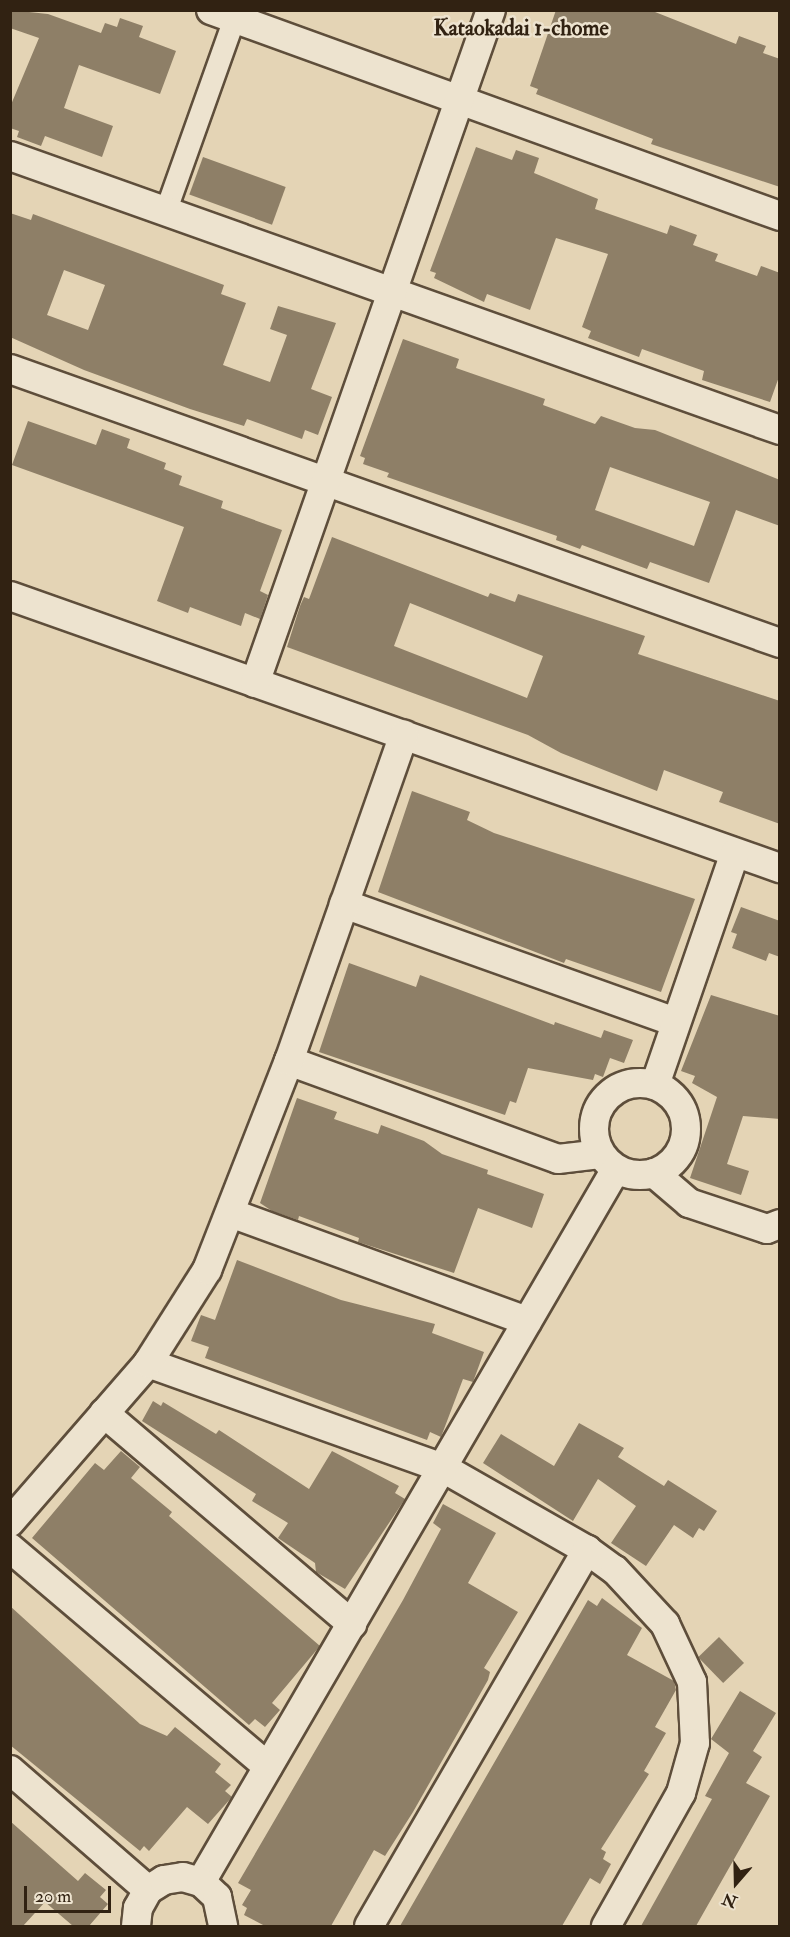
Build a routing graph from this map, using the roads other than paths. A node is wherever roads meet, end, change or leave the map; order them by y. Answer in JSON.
{"nodes":[{"id":1,"x":491,"y":10,"type":"edge"},
{"id":2,"x":223,"y":14,"type":"edge"},
{"id":3,"x":460,"y":98,"type":"junction"},
{"id":4,"x":10,"y":156,"type":"edge"},
{"id":5,"x":165,"y":212,"type":"junction"},
{"id":6,"x":780,"y":216,"type":"edge"},
{"id":7,"x":392,"y":291,"type":"junction"},
{"id":8,"x":10,"y":369,"type":"edge"},
{"id":9,"x":780,"y":430,"type":"edge"},
{"id":10,"x":325,"y":480,"type":"junction"},
{"id":11,"x":10,"y":596,"type":"edge"},
{"id":12,"x":780,"y":643,"type":"edge"},
{"id":13,"x":255,"y":683,"type":"junction"},
{"id":14,"x":404,"y":735,"type":"junction"},
{"id":15,"x":735,"y":853,"type":"junction"},
{"id":16,"x":780,"y":868,"type":"edge"},
{"id":17,"x":344,"y":904,"type":"junction"},
{"id":18,"x":675,"y":1022,"type":"junction"},
{"id":19,"x":289,"y":1061,"type":"junction"},
{"id":20,"x":655,"y":1085,"type":"junction"},
{"id":21,"x":608,"y":1162,"type":"junction"},
{"id":22,"x":654,"y":1173,"type":"junction"},
{"id":23,"x":233,"y":1214,"type":"junction"},
{"id":24,"x":780,"y":1224,"type":"edge"},
{"id":25,"x":527,"y":1321,"type":"junction"},
{"id":26,"x":148,"y":1363,"type":"junction"},
{"id":27,"x":104,"y":1413,"type":"junction"},
{"id":28,"x":443,"y":1467,"type":"junction"},
{"id":29,"x":10,"y":1522,"type":"edge"},
{"id":30,"x":10,"y":1548,"type":"edge"},
{"id":31,"x":587,"y":1550,"type":"junction"},
{"id":32,"x":352,"y":1624,"type":"junction"},
{"id":33,"x":268,"y":1767,"type":"junction"},
{"id":34,"x":10,"y":1770,"type":"edge"},
{"id":35,"x":201,"y":1882,"type":"junction"},
{"id":36,"x":148,"y":1890,"type":"junction"},
{"id":37,"x":136,"y":1926,"type":"edge"},
{"id":38,"x":223,"y":1926,"type":"edge"},
{"id":39,"x":369,"y":1926,"type":"edge"},
{"id":40,"x":606,"y":1926,"type":"edge"}],
"edges":[{"from":1,"to":3,"type":"street"},
{"from":2,"to":3,"type":"street"},
{"from":2,"to":5,"type":"street"},
{"from":3,"to":6,"type":"street"},
{"from":3,"to":7,"type":"street"},
{"from":4,"to":5,"type":"street"},
{"from":5,"to":7,"type":"street"},
{"from":7,"to":9,"type":"street"},
{"from":7,"to":10,"type":"street"},
{"from":8,"to":10,"type":"street"},
{"from":10,"to":12,"type":"street"},
{"from":10,"to":13,"type":"street"},
{"from":11,"to":13,"type":"street"},
{"from":13,"to":14,"type":"street"},
{"from":14,"to":15,"type":"street"},
{"from":14,"to":17,"type":"street"},
{"from":15,"to":16,"type":"street"},
{"from":15,"to":18,"type":"street"},
{"from":17,"to":18,"type":"street"},
{"from":17,"to":19,"type":"street"},
{"from":18,"to":20,"type":"street"},
{"from":19,"to":21,"type":"street"},
{"from":19,"to":23,"type":"street"},
{"from":20,"to":21,"type":"street"},
{"from":20,"to":22,"type":"street"},
{"from":21,"to":22,"type":"street"},
{"from":21,"to":25,"type":"street"},
{"from":22,"to":24,"type":"street"},
{"from":23,"to":25,"type":"street"},
{"from":23,"to":26,"type":"street"},
{"from":25,"to":28,"type":"street"},
{"from":26,"to":27,"type":"street"},
{"from":26,"to":28,"type":"street"},
{"from":27,"to":29,"type":"street"},
{"from":27,"to":32,"type":"street"},
{"from":28,"to":31,"type":"street"},
{"from":28,"to":32,"type":"street"},
{"from":30,"to":33,"type":"street"},
{"from":31,"to":39,"type":"street"},
{"from":31,"to":40,"type":"street"},
{"from":32,"to":33,"type":"street"},
{"from":33,"to":35,"type":"street"},
{"from":34,"to":36,"type":"street"},
{"from":35,"to":36,"type":"street"},
{"from":35,"to":38,"type":"street"},
{"from":36,"to":37,"type":"street"}]}
